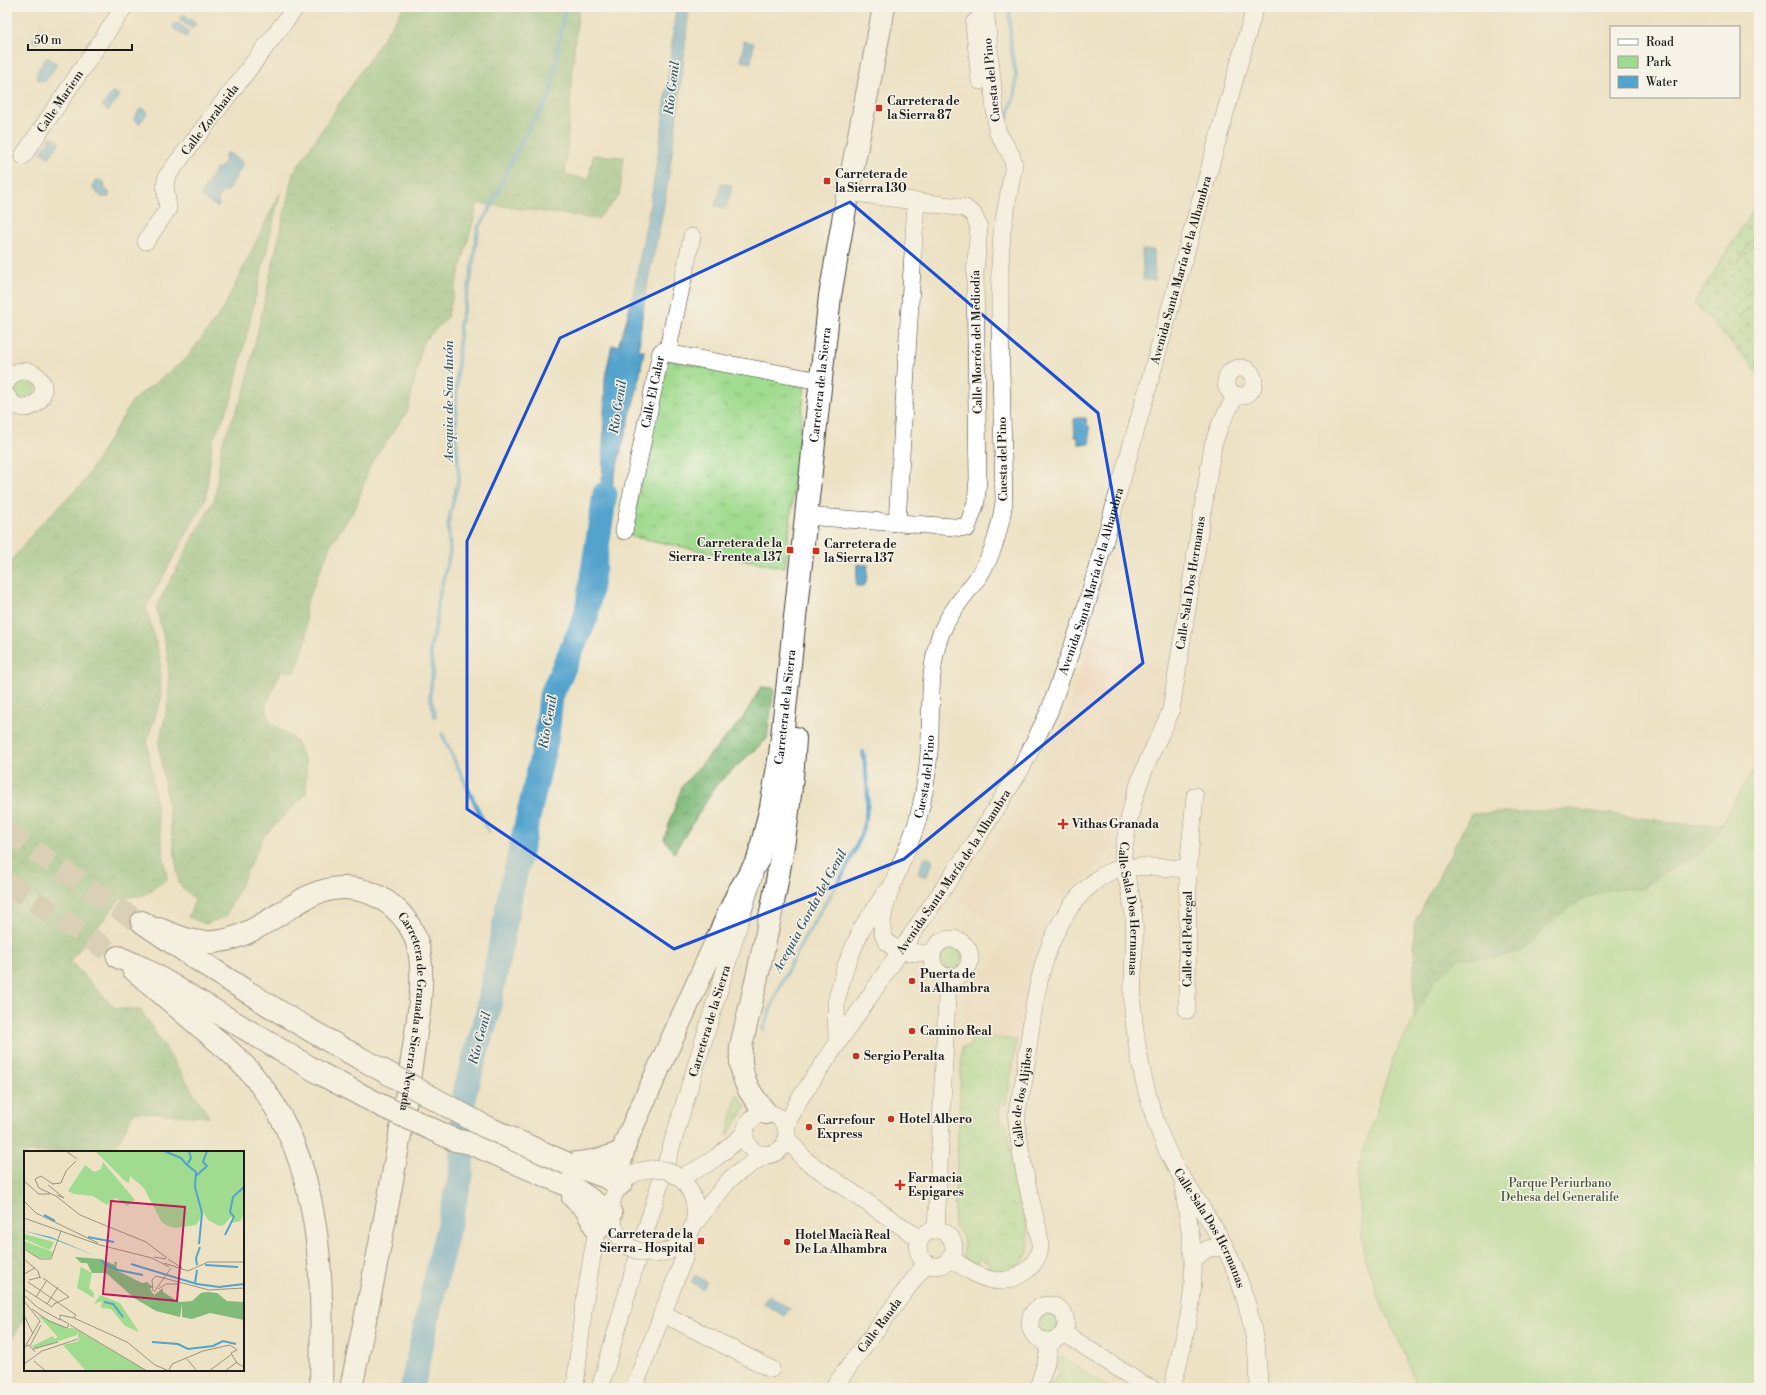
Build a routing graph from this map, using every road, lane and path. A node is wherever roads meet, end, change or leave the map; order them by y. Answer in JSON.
{"nodes":[{"id":1,"x":124,"y":7,"type":"edge"},
{"id":2,"x":296,"y":7,"type":"edge"},
{"id":3,"x":884,"y":7,"type":"edge"},
{"id":4,"x":1255,"y":7,"type":"edge"},
{"id":5,"x":985,"y":10,"type":"edge"},
{"id":6,"x":980,"y":81,"type":"dead end"},
{"id":7,"x":23,"y":156,"type":"dead end"},
{"id":8,"x":848,"y":192,"type":"junction"},
{"id":9,"x":916,"y":202,"type":"junction"},
{"id":10,"x":692,"y":236,"type":"dead end"},
{"id":11,"x":146,"y":242,"type":"dead end"},
{"id":12,"x":666,"y":353,"type":"junction"},
{"id":13,"x":8,"y":379,"type":"edge"},
{"id":14,"x":820,"y":381,"type":"junction"},
{"id":15,"x":1236,"y":395,"type":"dead end"},
{"id":16,"x":9,"y":406,"type":"edge"},
{"id":17,"x":805,"y":516,"type":"junction"},
{"id":18,"x":897,"y":523,"type":"junction"},
{"id":19,"x":624,"y":531,"type":"dead end"},
{"id":20,"x":796,"y":599,"type":"junction"},
{"id":21,"x":1195,"y":796,"type":"dead end"},
{"id":22,"x":758,"y":860,"type":"junction"},
{"id":23,"x":1123,"y":867,"type":"junction"},
{"id":24,"x":1188,"y":869,"type":"junction"},
{"id":25,"x":892,"y":886,"type":"junction"},
{"id":26,"x":900,"y":952,"type":"junction"},
{"id":27,"x":932,"y":953,"type":"junction"},
{"id":28,"x":948,"y":977,"type":"junction"},
{"id":29,"x":1187,"y":1010,"type":"dead end"},
{"id":30,"x":837,"y":1042,"type":"junction"},
{"id":31,"x":800,"y":1098,"type":"junction"},
{"id":32,"x":768,"y":1113,"type":"junction"},
{"id":33,"x":786,"y":1132,"type":"junction"},
{"id":34,"x":745,"y":1133,"type":"junction"},
{"id":35,"x":622,"y":1152,"type":"junction"},
{"id":36,"x":769,"y":1154,"type":"junction"},
{"id":37,"x":805,"y":1160,"type":"junction"},
{"id":38,"x":562,"y":1178,"type":"junction"},
{"id":39,"x":679,"y":1178,"type":"junction"},
{"id":40,"x":1182,"y":1179,"type":"junction"},
{"id":41,"x":621,"y":1184,"type":"junction"},
{"id":42,"x":606,"y":1221,"type":"junction"},
{"id":43,"x":936,"y":1230,"type":"junction"},
{"id":44,"x":690,"y":1231,"type":"junction"},
{"id":45,"x":920,"y":1240,"type":"junction"},
{"id":46,"x":1226,"y":1249,"type":"junction"},
{"id":47,"x":950,"y":1258,"type":"junction"},
{"id":48,"x":926,"y":1263,"type":"junction"},
{"id":49,"x":1193,"y":1263,"type":"junction"},
{"id":50,"x":662,"y":1313,"type":"junction"},
{"id":51,"x":771,"y":1369,"type":"dead end"},
{"id":52,"x":1175,"y":1387,"type":"edge"},
{"id":53,"x":321,"y":1388,"type":"edge"},
{"id":54,"x":351,"y":1388,"type":"edge"},
{"id":55,"x":575,"y":1388,"type":"edge"},
{"id":56,"x":600,"y":1388,"type":"edge"},
{"id":57,"x":634,"y":1388,"type":"edge"},
{"id":58,"x":833,"y":1388,"type":"edge"},
{"id":59,"x":1038,"y":1388,"type":"edge"},
{"id":60,"x":1152,"y":1388,"type":"edge"},
{"id":61,"x":1259,"y":1388,"type":"edge"}],
"edges":[{"from":1,"to":7,"type":"street","name":"Calle Mariem"},
{"from":2,"to":11,"type":"street","name":"Calle Zorahaida"},
{"from":3,"to":8,"type":"main road","name":"Carretera de la Sierra"},
{"from":4,"to":26,"type":"street","name":"Avenida Santa María de la Alhambra"},
{"from":5,"to":6,"type":"street"},
{"from":5,"to":25,"type":"street","name":"Cuesta del Pino"},
{"from":8,"to":9,"type":"street","name":"Calle Morrón del Mediodía"},
{"from":8,"to":14,"type":"main road","name":"Carretera de la Sierra"},
{"from":9,"to":18,"type":"street"},
{"from":9,"to":18,"type":"street","name":"Calle Morrón del Mediodía"},
{"from":10,"to":12,"type":"street","name":"Calle El Calar"},
{"from":12,"to":14,"type":"street"},
{"from":12,"to":19,"type":"street","name":"Calle El Calar"},
{"from":13,"to":16,"type":"street"},
{"from":14,"to":17,"type":"main road","name":"Carretera de la Sierra"},
{"from":15,"to":23,"type":"street","name":"Calle Sala Dos Hermanas"},
{"from":17,"to":18,"type":"street"},
{"from":17,"to":20,"type":"main road","name":"Carretera de la Sierra"},
{"from":20,"to":22,"type":"main road","name":"Carretera de la Sierra"},
{"from":20,"to":32,"type":"main road"},
{"from":21,"to":24,"type":"street","name":"Calle del Pedregal"},
{"from":22,"to":35,"type":"main road"},
{"from":22,"to":56,"type":"street","name":"Carretera de la Sierra"},
{"from":23,"to":24,"type":"street"},
{"from":23,"to":40,"type":"street","name":"Calle Sala Dos Hermanas"},
{"from":23,"to":47,"type":"street","name":"Calle de los Aljibes"},
{"from":24,"to":29,"type":"street","name":"Calle del Pedregal"},
{"from":25,"to":26,"type":"street","name":"Cuesta del Pino"},
{"from":25,"to":30,"type":"street","name":"Cuesta del Pino"},
{"from":26,"to":27,"type":"street"},
{"from":26,"to":30,"type":"street","name":"Avenida Santa María de la Alhambra"},
{"from":27,"to":28,"type":"street"},
{"from":27,"to":28,"type":"street"},
{"from":28,"to":43,"type":"street"},
{"from":30,"to":31,"type":"street","name":"Avenida Santa María de la Alhambra"},
{"from":31,"to":32,"type":"street","name":"Avenida Santa María de la Alhambra"},
{"from":31,"to":33,"type":"street","name":"Avenida Santa María de la Alhambra"},
{"from":32,"to":33,"type":"street"},
{"from":32,"to":34,"type":"street"},
{"from":33,"to":36,"type":"street"},
{"from":33,"to":37,"type":"street"},
{"from":34,"to":36,"type":"street"},
{"from":34,"to":39,"type":"street"},
{"from":35,"to":38,"type":"main road"},
{"from":35,"to":41,"type":"main road"},
{"from":36,"to":37,"type":"street"},
{"from":36,"to":44,"type":"street"},
{"from":37,"to":45,"type":"street"},
{"from":38,"to":41,"type":"main road"},
{"from":38,"to":42,"type":"main road"},
{"from":38,"to":53,"type":"main road","bridge":true},
{"from":38,"to":54,"type":"main road","name":"Carretera de Granada a Sierra Nevada","bridge":true},
{"from":39,"to":41,"type":"street","bridge":true},
{"from":39,"to":44,"type":"street"},
{"from":40,"to":46,"type":"street","name":"Calle Sala Dos Hermanas"},
{"from":40,"to":49,"type":"street"},
{"from":41,"to":42,"type":"street"},
{"from":42,"to":44,"type":"street","bridge":true},
{"from":42,"to":55,"type":"street"},
{"from":43,"to":45,"type":"street"},
{"from":43,"to":47,"type":"street"},
{"from":44,"to":50,"type":"street"},
{"from":45,"to":48,"type":"street"},
{"from":46,"to":49,"type":"street"},
{"from":46,"to":61,"type":"street","name":"Calle Sala Dos Hermanas"},
{"from":47,"to":48,"type":"street"},
{"from":48,"to":58,"type":"street","name":"Calle Rauda"},
{"from":49,"to":52,"type":"street"},
{"from":50,"to":51,"type":"street"},
{"from":50,"to":57,"type":"street"},
{"from":52,"to":60,"type":"street"},
{"from":59,"to":60,"type":"street"}]}
